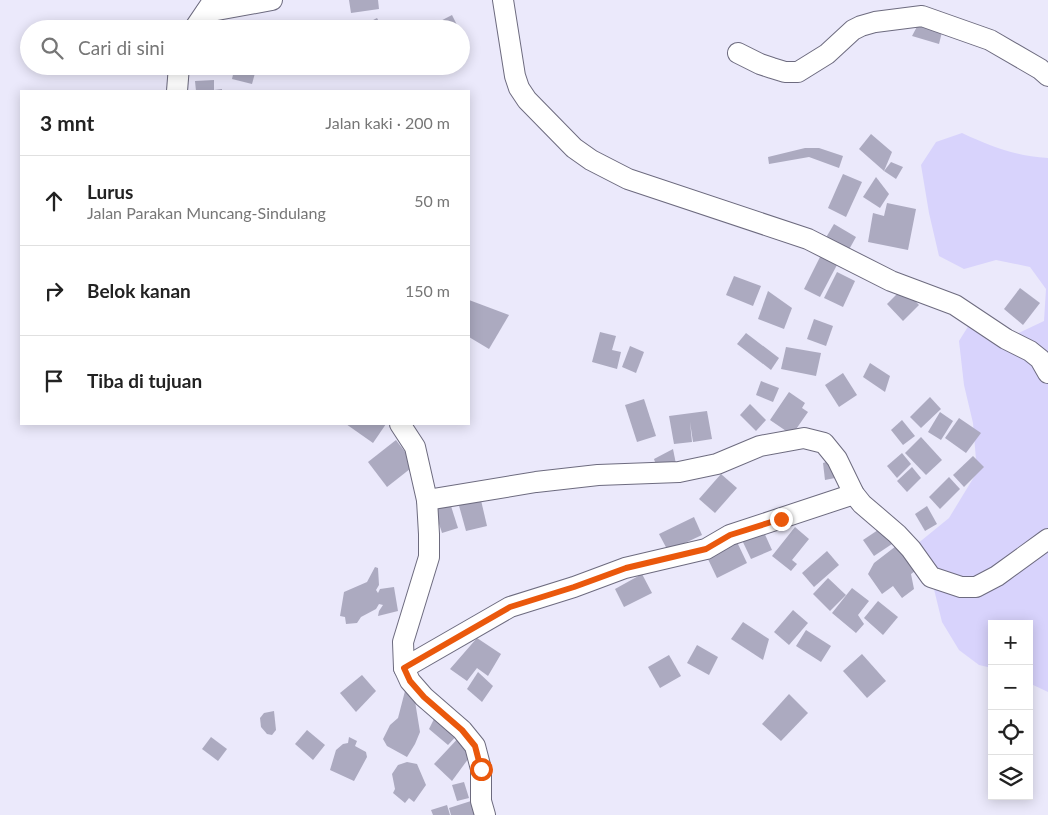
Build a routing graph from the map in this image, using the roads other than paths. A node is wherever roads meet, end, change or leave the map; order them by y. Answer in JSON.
{"nodes":[{"id":1,"x":272,"y":0,"type":"edge"},
{"id":2,"x":503,"y":0,"type":"edge"},
{"id":3,"x":210,"y":6,"type":"edge"},
{"id":4,"x":200,"y":20,"type":"edge"},
{"id":5,"x":738,"y":53,"type":"dead end"},
{"id":6,"x":178,"y":75,"type":"edge"},
{"id":7,"x":1048,"y":76,"type":"edge"},
{"id":8,"x":177,"y":90,"type":"edge"},
{"id":9,"x":1048,"y":373,"type":"edge"},
{"id":10,"x":401,"y":425,"type":"edge"},
{"id":11,"x":854,"y":494,"type":"junction"},
{"id":12,"x":427,"y":500,"type":"junction"},
{"id":13,"x":1048,"y":539,"type":"edge"},
{"id":14,"x":404,"y":668,"type":"junction"},
{"id":15,"x":484,"y":815,"type":"edge"}],
"edges":[{"from":1,"to":3,"type":"street"},
{"from":2,"to":9,"type":"street"},
{"from":3,"to":4,"type":"street"},
{"from":5,"to":7,"type":"street"},
{"from":6,"to":8,"type":"street"},
{"from":10,"to":12,"type":"street"},
{"from":11,"to":12,"type":"street"},
{"from":11,"to":13,"type":"street"},
{"from":11,"to":14,"type":"street"},
{"from":12,"to":14,"type":"street"},
{"from":14,"to":15,"type":"street"}]}
